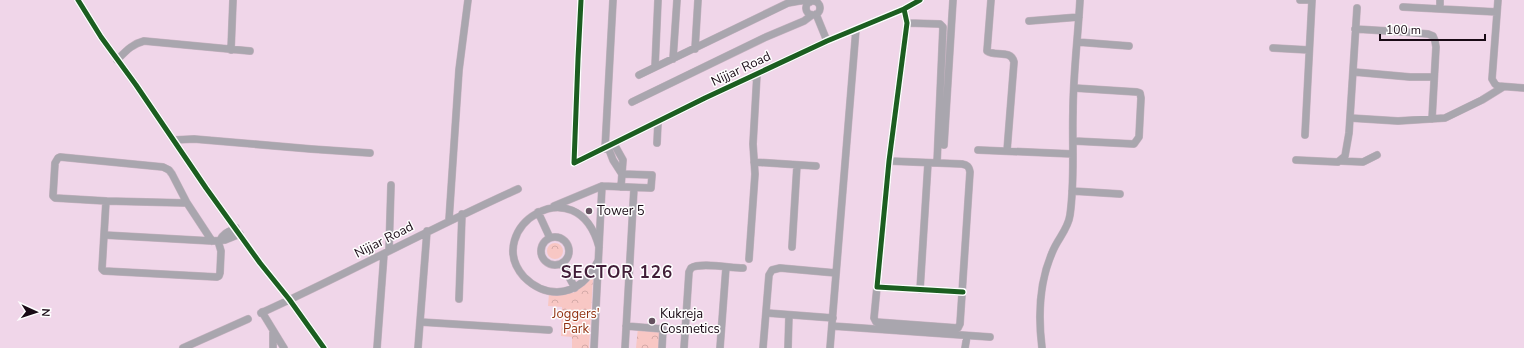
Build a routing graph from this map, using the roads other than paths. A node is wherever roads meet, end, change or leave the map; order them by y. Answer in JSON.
{"nodes":[{"id":1,"x":78,"y":0,"type":"edge"},
{"id":2,"x":233,"y":0,"type":"edge"},
{"id":3,"x":468,"y":0,"type":"edge"},
{"id":4,"x":582,"y":0,"type":"edge"},
{"id":5,"x":613,"y":0,"type":"edge"},
{"id":6,"x":658,"y":0,"type":"edge"},
{"id":7,"x":677,"y":0,"type":"edge"},
{"id":8,"x":698,"y":0,"type":"edge"},
{"id":9,"x":920,"y":0,"type":"edge"},
{"id":10,"x":953,"y":0,"type":"edge"},
{"id":11,"x":991,"y":0,"type":"edge"},
{"id":12,"x":1080,"y":0,"type":"edge"},
{"id":13,"x":1300,"y":0,"type":"edge"},
{"id":14,"x":1312,"y":0,"type":"edge"},
{"id":15,"x":1440,"y":0,"type":"edge"},
{"id":16,"x":1498,"y":0,"type":"edge"},
{"id":17,"x":788,"y":1,"type":"edge"},
{"id":18,"x":806,"y":1,"type":"edge"},
{"id":19,"x":1403,"y":7,"type":"dead end"},
{"id":20,"x":1357,"y":8,"type":"dead end"},
{"id":21,"x":904,"y":9,"type":"junction"},
{"id":22,"x":1440,"y":9,"type":"junction"},
{"id":23,"x":1497,"y":12,"type":"junction"},
{"id":24,"x":814,"y":14,"type":"junction"},
{"id":25,"x":1079,"y":17,"type":"junction"},
{"id":26,"x":1029,"y":21,"type":"dead end"},
{"id":27,"x":907,"y":23,"type":"junction"},
{"id":28,"x":856,"y":29,"type":"junction"},
{"id":29,"x":1355,"y":29,"type":"junction"},
{"id":30,"x":828,"y":41,"type":"junction"},
{"id":31,"x":1077,"y":42,"type":"junction"},
{"id":32,"x":1128,"y":46,"type":"dead end"},
{"id":33,"x":1273,"y":48,"type":"dead end"},
{"id":34,"x":695,"y":49,"type":"junction"},
{"id":35,"x":231,"y":50,"type":"junction"},
{"id":36,"x":1309,"y":50,"type":"junction"},
{"id":37,"x":250,"y":52,"type":"dead end"},
{"id":38,"x":673,"y":59,"type":"junction"},
{"id":39,"x":118,"y":60,"type":"junction"},
{"id":40,"x":655,"y":67,"type":"junction"},
{"id":41,"x":1354,"y":72,"type":"junction"},
{"id":42,"x":757,"y":74,"type":"junction"},
{"id":43,"x":639,"y":75,"type":"dead end"},
{"id":44,"x":1434,"y":77,"type":"junction"},
{"id":45,"x":1503,"y":87,"type":"junction"},
{"id":46,"x":1074,"y":88,"type":"junction"},
{"id":47,"x":1524,"y":88,"type":"edge"},
{"id":48,"x":632,"y":102,"type":"dead end"},
{"id":49,"x":1350,"y":118,"type":"junction"},
{"id":50,"x":1432,"y":119,"type":"junction"},
{"id":51,"x":658,"y":122,"type":"junction"},
{"id":52,"x":1305,"y":135,"type":"dead end"},
{"id":53,"x":174,"y":140,"type":"junction"},
{"id":54,"x":1074,"y":141,"type":"junction"},
{"id":55,"x":657,"y":143,"type":"dead end"},
{"id":56,"x":944,"y":145,"type":"dead end"},
{"id":57,"x":609,"y":147,"type":"junction"},
{"id":58,"x":978,"y":150,"type":"dead end"},
{"id":59,"x":1007,"y":151,"type":"junction"},
{"id":60,"x":370,"y":153,"type":"dead end"},
{"id":61,"x":1073,"y":154,"type":"junction"},
{"id":62,"x":1377,"y":155,"type":"dead end"},
{"id":63,"x":1296,"y":160,"type":"dead end"},
{"id":64,"x":889,"y":161,"type":"junction"},
{"id":65,"x":1341,"y":161,"type":"junction"},
{"id":66,"x":754,"y":162,"type":"junction"},
{"id":67,"x":928,"y":163,"type":"junction"},
{"id":68,"x":937,"y":163,"type":"junction"},
{"id":69,"x":797,"y":165,"type":"junction"},
{"id":70,"x":816,"y":166,"type":"dead end"},
{"id":71,"x":622,"y":174,"type":"junction"},
{"id":72,"x":391,"y":185,"type":"dead end"},
{"id":73,"x":602,"y":186,"type":"junction"},
{"id":74,"x":621,"y":187,"type":"junction"},
{"id":75,"x":634,"y":188,"type":"junction"},
{"id":76,"x":518,"y":189,"type":"dead end"},
{"id":77,"x":1072,"y":192,"type":"junction"},
{"id":78,"x":1120,"y":194,"type":"dead end"},
{"id":79,"x":106,"y":201,"type":"junction"},
{"id":80,"x":187,"y":203,"type":"junction"},
{"id":81,"x":550,"y":208,"type":"junction"},
{"id":82,"x":538,"y":212,"type":"junction"},
{"id":83,"x":462,"y":214,"type":"junction"},
{"id":84,"x":449,"y":220,"type":"junction"},
{"id":85,"x":238,"y":231,"type":"junction"},
{"id":86,"x":427,"y":231,"type":"junction"},
{"id":87,"x":104,"y":235,"type":"junction"},
{"id":88,"x":550,"y":238,"type":"junction"},
{"id":89,"x":217,"y":241,"type":"junction"},
{"id":90,"x":599,"y":247,"type":"junction"},
{"id":91,"x":792,"y":247,"type":"dead end"},
{"id":92,"x":386,"y":253,"type":"junction"},
{"id":93,"x":749,"y":260,"type":"dead end"},
{"id":94,"x":598,"y":261,"type":"junction"},
{"id":95,"x":562,"y":264,"type":"junction"},
{"id":96,"x":726,"y":267,"type":"junction"},
{"id":97,"x":743,"y":268,"type":"dead end"},
{"id":98,"x":836,"y":273,"type":"junction"},
{"id":99,"x":878,"y":287,"type":"junction"},
{"id":100,"x":575,"y":288,"type":"junction"},
{"id":101,"x":920,"y":290,"type":"junction"},
{"id":102,"x":963,"y":292,"type":"junction"},
{"id":103,"x":289,"y":299,"type":"junction"},
{"id":104,"x":459,"y":299,"type":"dead end"},
{"id":105,"x":767,"y":313,"type":"junction"},
{"id":106,"x":790,"y":315,"type":"junction"},
{"id":107,"x":833,"y":318,"type":"junction"},
{"id":108,"x":248,"y":319,"type":"dead end"},
{"id":109,"x":420,"y":322,"type":"junction"},
{"id":110,"x":626,"y":326,"type":"junction"},
{"id":111,"x":832,"y":326,"type":"junction"},
{"id":112,"x":549,"y":330,"type":"dead end"},
{"id":113,"x":273,"y":332,"type":"junction"},
{"id":114,"x":967,"y":336,"type":"junction"},
{"id":115,"x":990,"y":337,"type":"dead end"},
{"id":116,"x":183,"y":348,"type":"edge"},
{"id":117,"x":273,"y":348,"type":"edge"},
{"id":118,"x":284,"y":348,"type":"edge"},
{"id":119,"x":324,"y":348,"type":"edge"},
{"id":120,"x":377,"y":348,"type":"edge"},
{"id":121,"x":418,"y":348,"type":"edge"},
{"id":122,"x":594,"y":348,"type":"edge"},
{"id":123,"x":625,"y":348,"type":"edge"},
{"id":124,"x":662,"y":348,"type":"edge"},
{"id":125,"x":684,"y":348,"type":"edge"},
{"id":126,"x":720,"y":348,"type":"edge"},
{"id":127,"x":763,"y":348,"type":"edge"},
{"id":128,"x":788,"y":348,"type":"edge"},
{"id":129,"x":830,"y":348,"type":"edge"},
{"id":130,"x":966,"y":348,"type":"edge"},
{"id":131,"x":1042,"y":348,"type":"edge"}],
"edges":[{"from":1,"to":39,"type":"street"},
{"from":2,"to":35,"type":"street"},
{"from":3,"to":84,"type":"street"},
{"from":4,"to":57,"type":"street","name":"Nijjar Road"},
{"from":5,"to":57,"type":"street"},
{"from":6,"to":40,"type":"street"},
{"from":7,"to":38,"type":"street"},
{"from":8,"to":34,"type":"street"},
{"from":9,"to":21,"type":"street","name":"Nijjar Road"},
{"from":10,"to":56,"type":"street"},
{"from":11,"to":59,"type":"street"},
{"from":12,"to":25,"type":"street"},
{"from":13,"to":14,"type":"street"},
{"from":14,"to":36,"type":"street"},
{"from":15,"to":22,"type":"street"},
{"from":16,"to":23,"type":"street"},
{"from":17,"to":18,"type":"street"},
{"from":17,"to":34,"type":"street"},
{"from":18,"to":24,"type":"street"},
{"from":18,"to":24,"type":"street"},
{"from":19,"to":22,"type":"street"},
{"from":20,"to":29,"type":"street"},
{"from":21,"to":27,"type":"street"},
{"from":21,"to":28,"type":"street","name":"Nijjar Road"},
{"from":22,"to":23,"type":"street"},
{"from":23,"to":45,"type":"street"},
{"from":24,"to":30,"type":"street"},
{"from":24,"to":48,"type":"street"},
{"from":25,"to":26,"type":"street"},
{"from":25,"to":31,"type":"street"},
{"from":27,"to":64,"type":"street"},
{"from":27,"to":68,"type":"street"},
{"from":28,"to":30,"type":"street","name":"Nijjar Road"},
{"from":28,"to":98,"type":"street"},
{"from":29,"to":41,"type":"street"},
{"from":29,"to":44,"type":"street"},
{"from":30,"to":42,"type":"street","name":"Nijjar Road"},
{"from":31,"to":32,"type":"street"},
{"from":31,"to":46,"type":"street"},
{"from":33,"to":36,"type":"street"},
{"from":34,"to":38,"type":"street"},
{"from":35,"to":37,"type":"street"},
{"from":35,"to":39,"type":"street"},
{"from":36,"to":52,"type":"street"},
{"from":38,"to":40,"type":"street"},
{"from":39,"to":53,"type":"street"},
{"from":40,"to":43,"type":"street"},
{"from":41,"to":44,"type":"street"},
{"from":41,"to":49,"type":"street"},
{"from":42,"to":51,"type":"street","name":"Nijjar Road"},
{"from":42,"to":66,"type":"street"},
{"from":44,"to":50,"type":"street"},
{"from":45,"to":47,"type":"street"},
{"from":45,"to":50,"type":"street"},
{"from":46,"to":54,"type":"street"},
{"from":46,"to":54,"type":"street"},
{"from":49,"to":50,"type":"street"},
{"from":49,"to":65,"type":"street"},
{"from":51,"to":55,"type":"street"},
{"from":51,"to":57,"type":"street","name":"Nijjar Road"},
{"from":53,"to":60,"type":"street"},
{"from":53,"to":85,"type":"street"},
{"from":54,"to":61,"type":"street"},
{"from":57,"to":71,"type":"street"},
{"from":58,"to":59,"type":"street"},
{"from":59,"to":61,"type":"street"},
{"from":61,"to":77,"type":"street"},
{"from":62,"to":65,"type":"street"},
{"from":63,"to":65,"type":"street"},
{"from":64,"to":67,"type":"street"},
{"from":64,"to":99,"type":"street"},
{"from":66,"to":69,"type":"street"},
{"from":66,"to":93,"type":"street"},
{"from":67,"to":68,"type":"street"},
{"from":67,"to":101,"type":"street"},
{"from":68,"to":102,"type":"street"},
{"from":69,"to":70,"type":"street"},
{"from":69,"to":91,"type":"street"},
{"from":71,"to":74,"type":"street"},
{"from":71,"to":75,"type":"street"},
{"from":72,"to":92,"type":"street"},
{"from":73,"to":74,"type":"street"},
{"from":73,"to":81,"type":"street"},
{"from":73,"to":90,"type":"street"},
{"from":74,"to":75,"type":"street"},
{"from":75,"to":110,"type":"street"},
{"from":76,"to":83,"type":"street","name":"Nijjar Road"},
{"from":77,"to":78,"type":"street"},
{"from":77,"to":131,"type":"street"},
{"from":79,"to":80,"type":"street"},
{"from":79,"to":80,"type":"street"},
{"from":79,"to":87,"type":"street"},
{"from":80,"to":89,"type":"street"},
{"from":81,"to":82,"type":"street"},
{"from":81,"to":90,"type":"street"},
{"from":82,"to":88,"type":"street"},
{"from":82,"to":100,"type":"street"},
{"from":83,"to":84,"type":"street","name":"Nijjar Road"},
{"from":83,"to":104,"type":"street"},
{"from":84,"to":86,"type":"street","name":"Nijjar Road"},
{"from":85,"to":89,"type":"street"},
{"from":85,"to":103,"type":"street"},
{"from":86,"to":92,"type":"street","name":"Nijjar Road"},
{"from":86,"to":109,"type":"street"},
{"from":87,"to":89,"type":"street"},
{"from":87,"to":89,"type":"street"},
{"from":88,"to":95,"type":"street"},
{"from":88,"to":95,"type":"street"},
{"from":90,"to":94,"type":"street"},
{"from":92,"to":103,"type":"street","name":"Nijjar Road"},
{"from":92,"to":120,"type":"street"},
{"from":94,"to":100,"type":"street"},
{"from":94,"to":122,"type":"street"},
{"from":95,"to":100,"type":"street"},
{"from":96,"to":97,"type":"street"},
{"from":96,"to":125,"type":"street"},
{"from":96,"to":126,"type":"street"},
{"from":98,"to":105,"type":"street"},
{"from":98,"to":107,"type":"street"},
{"from":99,"to":101,"type":"street"},
{"from":99,"to":102,"type":"street"},
{"from":101,"to":102,"type":"street"},
{"from":103,"to":113,"type":"street","name":"Nijjar Road"},
{"from":103,"to":119,"type":"street"},
{"from":105,"to":106,"type":"street"},
{"from":105,"to":127,"type":"street"},
{"from":106,"to":107,"type":"street"},
{"from":106,"to":128,"type":"street"},
{"from":107,"to":111,"type":"street"},
{"from":108,"to":116,"type":"street"},
{"from":109,"to":112,"type":"street"},
{"from":109,"to":121,"type":"street"},
{"from":110,"to":123,"type":"street"},
{"from":110,"to":124,"type":"street"},
{"from":111,"to":114,"type":"street"},
{"from":111,"to":129,"type":"street"},
{"from":113,"to":117,"type":"street"},
{"from":113,"to":118,"type":"street"},
{"from":114,"to":115,"type":"street"},
{"from":114,"to":130,"type":"street"}]}
